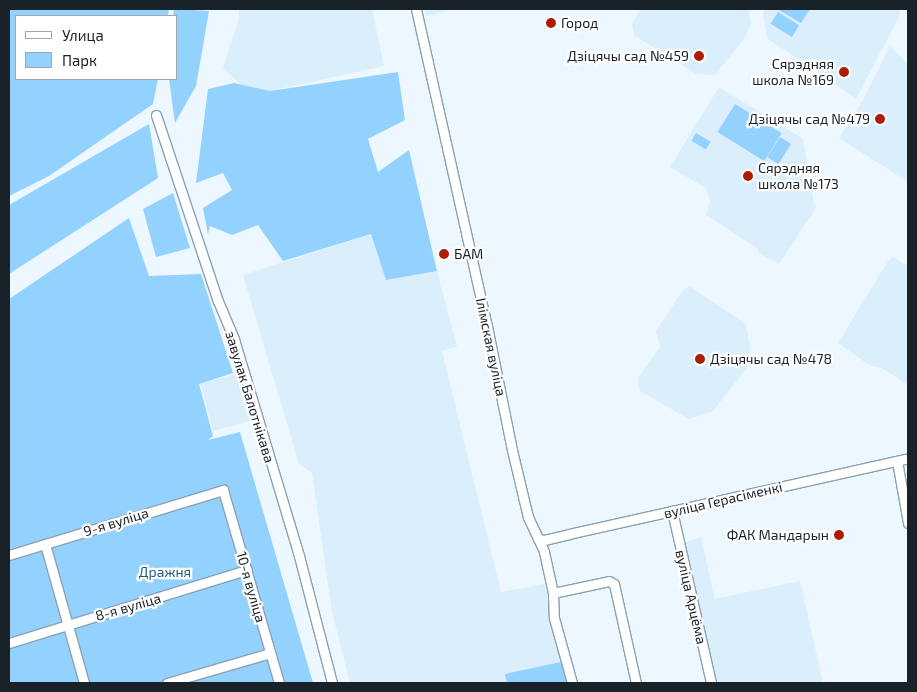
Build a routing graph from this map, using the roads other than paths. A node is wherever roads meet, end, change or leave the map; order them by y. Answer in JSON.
{"nodes":[{"id":1,"x":416,"y":9,"type":"edge"},
{"id":2,"x":156,"y":115,"type":"dead end"},
{"id":3,"x":908,"y":458,"type":"edge"},
{"id":4,"x":897,"y":461,"type":"junction"},
{"id":5,"x":223,"y":490,"type":"joint"},
{"id":6,"x":672,"y":511,"type":"junction"},
{"id":7,"x":908,"y":522,"type":"edge"},
{"id":8,"x":538,"y":539,"type":"junction"},
{"id":9,"x":45,"y":544,"type":"junction"},
{"id":10,"x":9,"y":556,"type":"edge"},
{"id":11,"x":246,"y":570,"type":"junction"},
{"id":12,"x":553,"y":593,"type":"junction"},
{"id":13,"x":66,"y":624,"type":"junction"},
{"id":14,"x":9,"y":643,"type":"edge"},
{"id":15,"x":270,"y":653,"type":"junction"},
{"id":16,"x":84,"y":683,"type":"edge"},
{"id":17,"x":167,"y":683,"type":"edge"},
{"id":18,"x":279,"y":683,"type":"edge"},
{"id":19,"x":332,"y":683,"type":"edge"},
{"id":20,"x":572,"y":683,"type":"edge"},
{"id":21,"x":636,"y":683,"type":"edge"},
{"id":22,"x":711,"y":683,"type":"edge"}],
"edges":[{"from":1,"to":8,"type":"street","name":"Ілімская вуліца"},
{"from":2,"to":19,"type":"street","name":"завулак Балотнікава"},
{"from":3,"to":4,"type":"street","name":"вуліца Герасіменкі"},
{"from":4,"to":6,"type":"street","name":"вуліца Герасіменкі"},
{"from":4,"to":7,"type":"street"},
{"from":5,"to":9,"type":"street","name":"9-я вуліца"},
{"from":5,"to":11,"type":"street","name":"10-я вуліца"},
{"from":6,"to":8,"type":"street","name":"вуліца Герасіменкі"},
{"from":6,"to":22,"type":"street","name":"вуліца Арцёма"},
{"from":8,"to":12,"type":"street","name":"Ілімская вуліца"},
{"from":9,"to":10,"type":"street","name":"9-я вуліца"},
{"from":9,"to":13,"type":"street"},
{"from":11,"to":13,"type":"street","name":"8-я вуліца"},
{"from":11,"to":15,"type":"street","name":"10-я вуліца"},
{"from":12,"to":20,"type":"street","name":"Ілімская вуліца"},
{"from":12,"to":21,"type":"street"},
{"from":13,"to":14,"type":"street","name":"8-я вуліца"},
{"from":13,"to":16,"type":"street"},
{"from":15,"to":17,"type":"street"},
{"from":15,"to":18,"type":"street","name":"10-я вуліца"}]}
